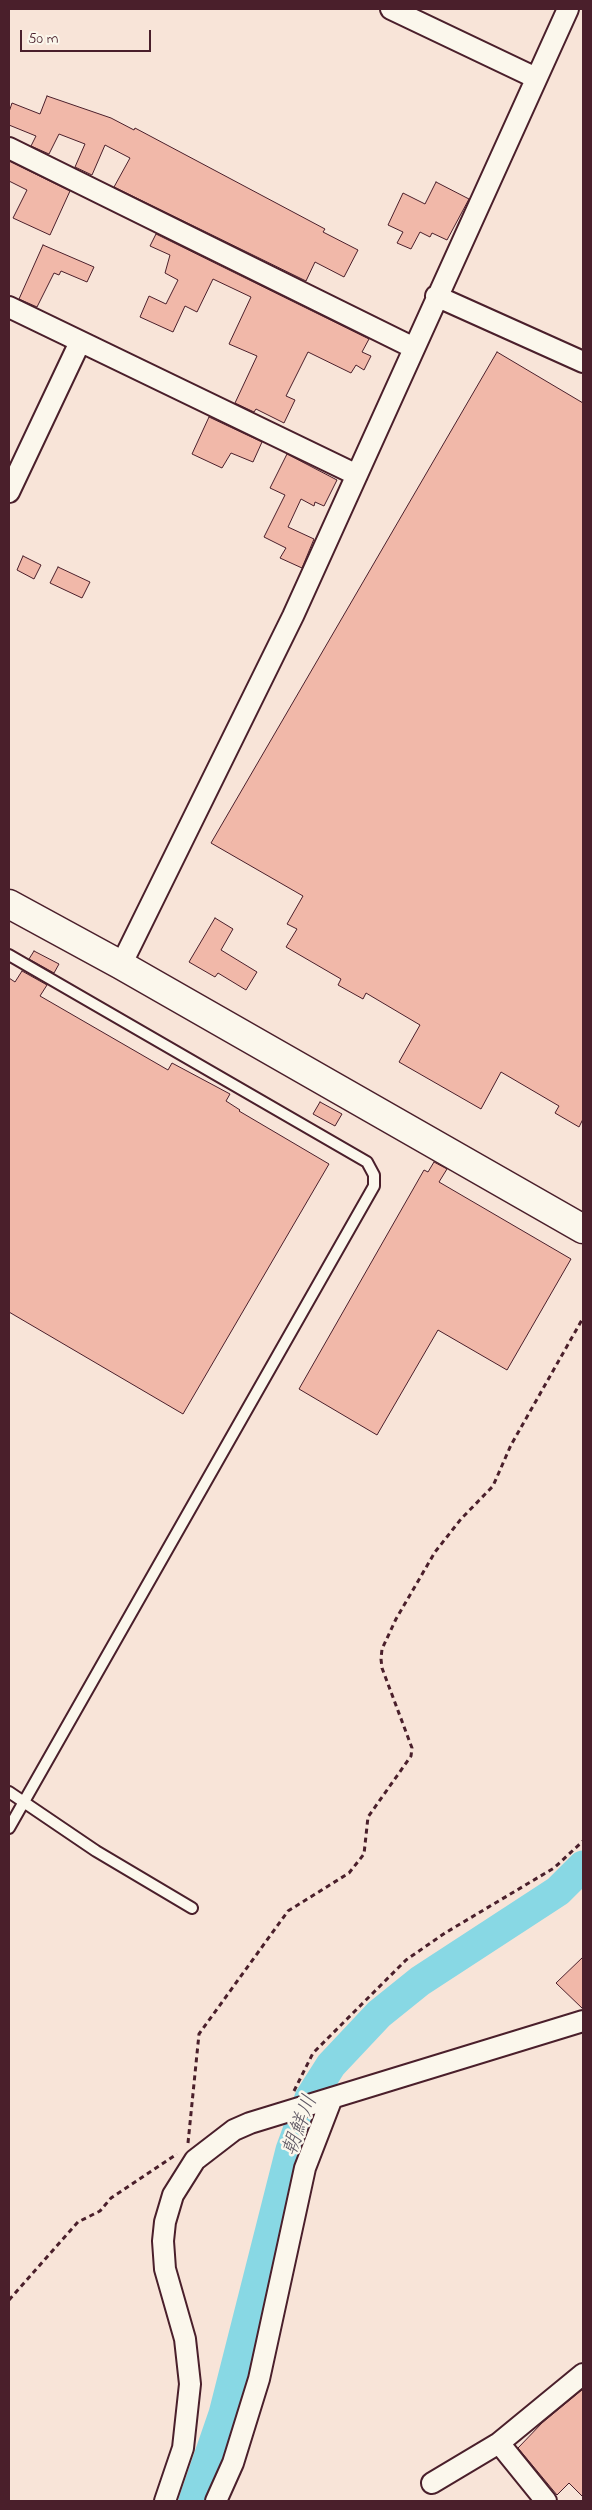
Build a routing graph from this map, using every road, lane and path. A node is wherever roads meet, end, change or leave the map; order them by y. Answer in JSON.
{"nodes":[{"id":1,"x":391,"y":9,"type":"edge"},
{"id":2,"x":568,"y":9,"type":"edge"},
{"id":3,"x":536,"y":78,"type":"junction"},
{"id":4,"x":9,"y":148,"type":"edge"},
{"id":5,"x":436,"y":296,"type":"junction"},
{"id":6,"x":9,"y":307,"type":"edge"},
{"id":7,"x":80,"y":342,"type":"junction"},
{"id":8,"x":414,"y":348,"type":"junction"},
{"id":9,"x":583,"y":362,"type":"edge"},
{"id":10,"x":356,"y":475,"type":"junction"},
{"id":11,"x":9,"y":492,"type":"edge"},
{"id":12,"x":9,"y":904,"type":"edge"},
{"id":13,"x":9,"y":955,"type":"edge"},
{"id":14,"x":122,"y":965,"type":"junction"},
{"id":15,"x":583,"y":1229,"type":"edge"},
{"id":16,"x":583,"y":1318,"type":"edge"},
{"id":17,"x":9,"y":1792,"type":"edge"},
{"id":18,"x":24,"y":1801,"type":"junction"},
{"id":19,"x":9,"y":1828,"type":"edge"},
{"id":20,"x":583,"y":1841,"type":"edge"},
{"id":21,"x":192,"y":1908,"type":"dead end"},
{"id":22,"x":583,"y":2021,"type":"edge"},
{"id":23,"x":330,"y":2099,"type":"junction"},
{"id":24,"x":290,"y":2111,"type":"junction"},
{"id":25,"x":9,"y":2300,"type":"edge"},
{"id":26,"x":583,"y":2374,"type":"edge"},
{"id":27,"x":499,"y":2443,"type":"junction"},
{"id":28,"x":432,"y":2483,"type":"dead end"},
{"id":29,"x":165,"y":2501,"type":"edge"},
{"id":30,"x":216,"y":2501,"type":"edge"},
{"id":31,"x":546,"y":2501,"type":"edge"}],
"edges":[{"from":1,"to":3,"type":"street"},
{"from":2,"to":3,"type":"street"},
{"from":3,"to":5,"type":"street"},
{"from":4,"to":8,"type":"street"},
{"from":5,"to":8,"type":"street"},
{"from":5,"to":9,"type":"street"},
{"from":6,"to":7,"type":"street"},
{"from":7,"to":10,"type":"street"},
{"from":7,"to":11,"type":"street"},
{"from":8,"to":10,"type":"street"},
{"from":10,"to":14,"type":"street"},
{"from":12,"to":14,"type":"street"},
{"from":13,"to":18,"type":"lane"},
{"from":14,"to":15,"type":"street"},
{"from":16,"to":25,"type":"path"},
{"from":17,"to":18,"type":"lane"},
{"from":18,"to":19,"type":"lane"},
{"from":18,"to":21,"type":"lane"},
{"from":20,"to":24,"type":"path"},
{"from":22,"to":23,"type":"street"},
{"from":23,"to":24,"type":"street"},
{"from":23,"to":30,"type":"street"},
{"from":24,"to":29,"type":"street"},
{"from":26,"to":27,"type":"street"},
{"from":27,"to":28,"type":"street"},
{"from":27,"to":31,"type":"street"}]}
